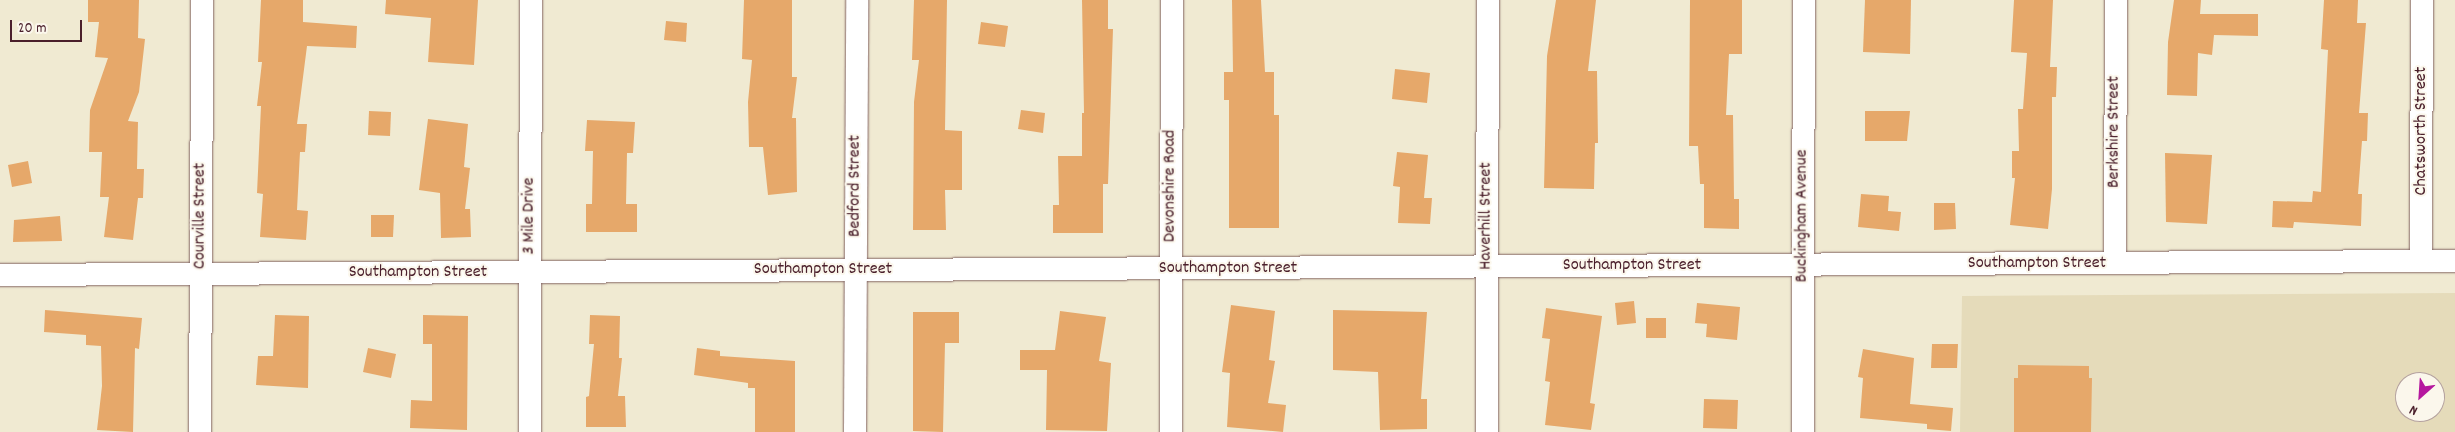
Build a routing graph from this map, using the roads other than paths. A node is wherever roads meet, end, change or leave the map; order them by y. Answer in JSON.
{"nodes":[{"id":1,"x":202,"y":0,"type":"edge"},
{"id":2,"x":531,"y":0,"type":"edge"},
{"id":3,"x":857,"y":0,"type":"edge"},
{"id":4,"x":1172,"y":0,"type":"edge"},
{"id":5,"x":1488,"y":0,"type":"edge"},
{"id":6,"x":1804,"y":0,"type":"edge"},
{"id":7,"x":2116,"y":0,"type":"edge"},
{"id":8,"x":2422,"y":0,"type":"edge"},
{"id":9,"x":2421,"y":261,"type":"junction"},
{"id":10,"x":2455,"y":261,"type":"edge"},
{"id":11,"x":2115,"y":263,"type":"junction"},
{"id":12,"x":1803,"y":265,"type":"junction"},
{"id":13,"x":1487,"y":267,"type":"junction"},
{"id":14,"x":1171,"y":269,"type":"junction"},
{"id":15,"x":856,"y":270,"type":"junction"},
{"id":16,"x":530,"y":272,"type":"junction"},
{"id":17,"x":201,"y":274,"type":"junction"},
{"id":18,"x":0,"y":275,"type":"edge"},
{"id":19,"x":200,"y":432,"type":"edge"},
{"id":20,"x":530,"y":432,"type":"edge"},
{"id":21,"x":855,"y":432,"type":"edge"},
{"id":22,"x":1171,"y":432,"type":"edge"},
{"id":23,"x":1487,"y":432,"type":"edge"},
{"id":24,"x":1803,"y":432,"type":"edge"}],
"edges":[{"from":1,"to":17,"type":"street","name":"Courville Street"},
{"from":2,"to":16,"type":"street","name":"3 Mile Drive"},
{"from":3,"to":15,"type":"street","name":"Bedford Street"},
{"from":4,"to":14,"type":"street","name":"Devonshire Road"},
{"from":5,"to":13,"type":"street","name":"Haverhill Street"},
{"from":6,"to":12,"type":"street","name":"Buckingham Avenue"},
{"from":7,"to":11,"type":"street","name":"Berkshire Street"},
{"from":8,"to":9,"type":"street","name":"Chatsworth Street"},
{"from":9,"to":10,"type":"street","name":"Southampton Street"},
{"from":9,"to":11,"type":"street","name":"Southampton Street"},
{"from":11,"to":12,"type":"street","name":"Southampton Street"},
{"from":12,"to":13,"type":"street","name":"Southampton Street"},
{"from":12,"to":24,"type":"street","name":"Buckingham Avenue"},
{"from":13,"to":14,"type":"street","name":"Southampton Street"},
{"from":13,"to":23,"type":"street","name":"Haverhill Street"},
{"from":14,"to":15,"type":"street","name":"Southampton Street"},
{"from":14,"to":22,"type":"street","name":"Devonshire Road"},
{"from":15,"to":16,"type":"street","name":"Southampton Street"},
{"from":15,"to":21,"type":"street","name":"Bedford Street"},
{"from":16,"to":17,"type":"street","name":"Southampton Street"},
{"from":16,"to":20,"type":"street","name":"3 Mile Drive"},
{"from":17,"to":18,"type":"street","name":"Southampton Street"},
{"from":17,"to":19,"type":"street","name":"Courville Street"}]}
